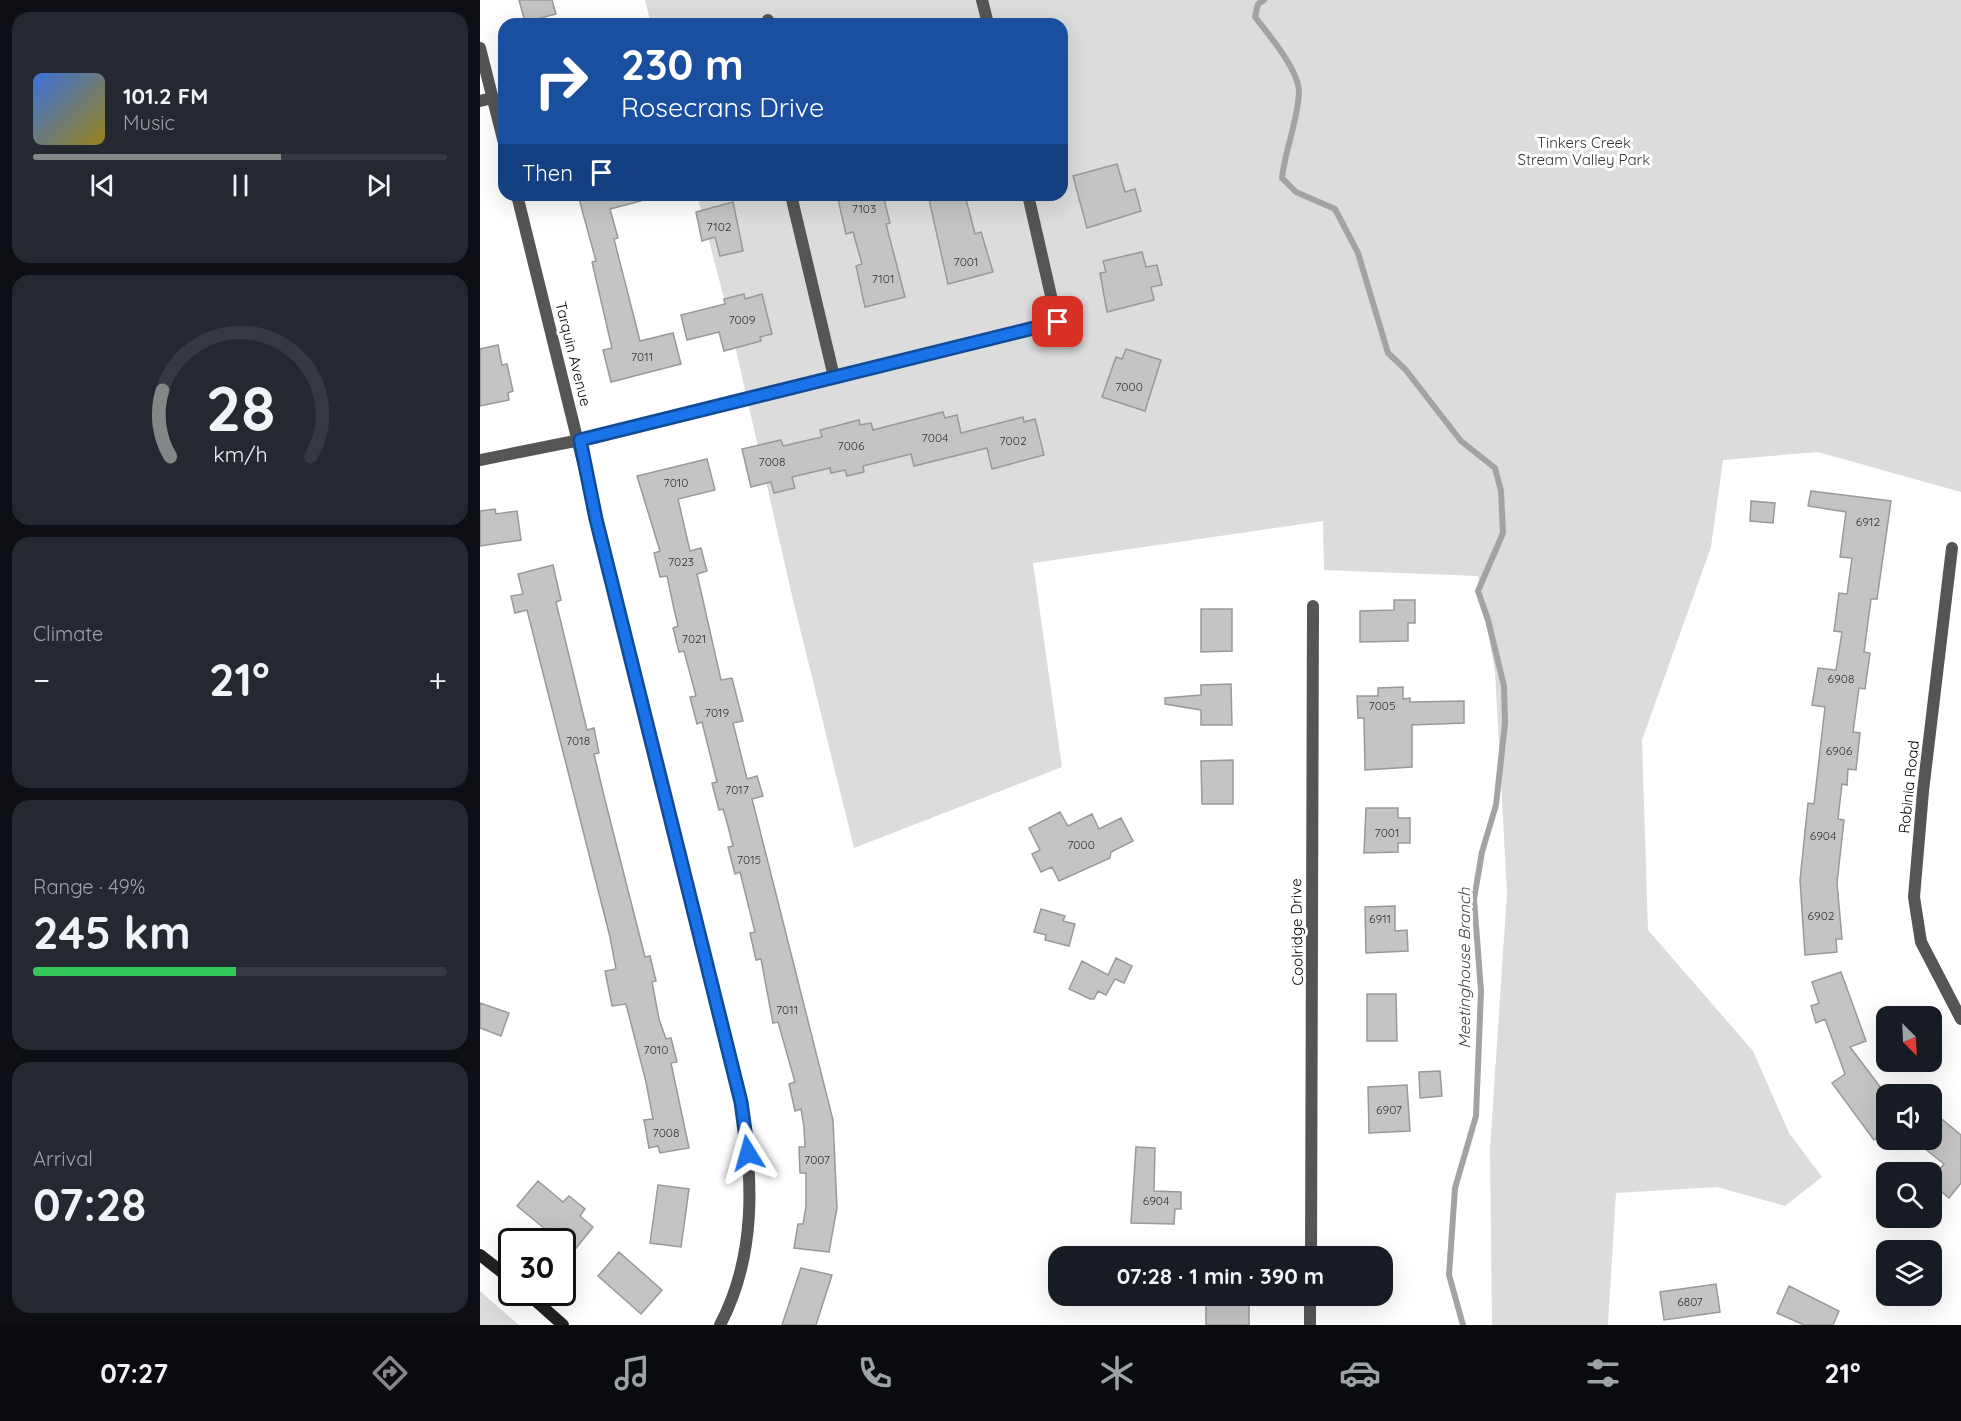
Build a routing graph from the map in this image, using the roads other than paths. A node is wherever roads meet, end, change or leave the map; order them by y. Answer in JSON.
{"nodes":[{"id":1,"x":982,"y":0,"type":"edge"},
{"id":2,"x":986,"y":18,"type":"edge"},
{"id":3,"x":480,"y":48,"type":"edge"},
{"id":4,"x":486,"y":100,"type":"edge"},
{"id":5,"x":498,"y":129,"type":"edge"},
{"id":6,"x":519,"y":201,"type":"edge"},
{"id":7,"x":791,"y":201,"type":"edge"},
{"id":8,"x":1029,"y":201,"type":"edge"},
{"id":9,"x":834,"y":376,"type":"junction"},
{"id":10,"x":580,"y":440,"type":"junction"},
{"id":11,"x":480,"y":460,"type":"edge"},
{"id":12,"x":1952,"y":548,"type":"dead end"},
{"id":13,"x":1313,"y":606,"type":"dead end"},
{"id":14,"x":1961,"y":1019,"type":"edge"},
{"id":15,"x":1311,"y":1246,"type":"edge"},
{"id":16,"x":480,"y":1255,"type":"edge"},
{"id":17,"x":498,"y":1269,"type":"edge"},
{"id":18,"x":542,"y":1306,"type":"edge"},
{"id":19,"x":1310,"y":1306,"type":"edge"},
{"id":20,"x":563,"y":1325,"type":"edge"},
{"id":21,"x":720,"y":1325,"type":"edge"},
{"id":22,"x":1310,"y":1325,"type":"edge"}],
"edges":[{"from":1,"to":2,"type":"street"},
{"from":3,"to":4,"type":"street"},
{"from":4,"to":5,"type":"street"},
{"from":6,"to":10,"type":"street","name":"Tarquin Avenue"},
{"from":7,"to":9,"type":"street"},
{"from":8,"to":9,"type":"street"},
{"from":9,"to":10,"type":"street"},
{"from":10,"to":11,"type":"street"},
{"from":10,"to":21,"type":"street","name":"Tarquin Avenue"},
{"from":12,"to":14,"type":"street","name":"Robinia Road"},
{"from":13,"to":15,"type":"street","name":"Coolridge Drive"},
{"from":16,"to":17,"type":"main road"},
{"from":18,"to":20,"type":"main road"},
{"from":19,"to":22,"type":"street"}]}
